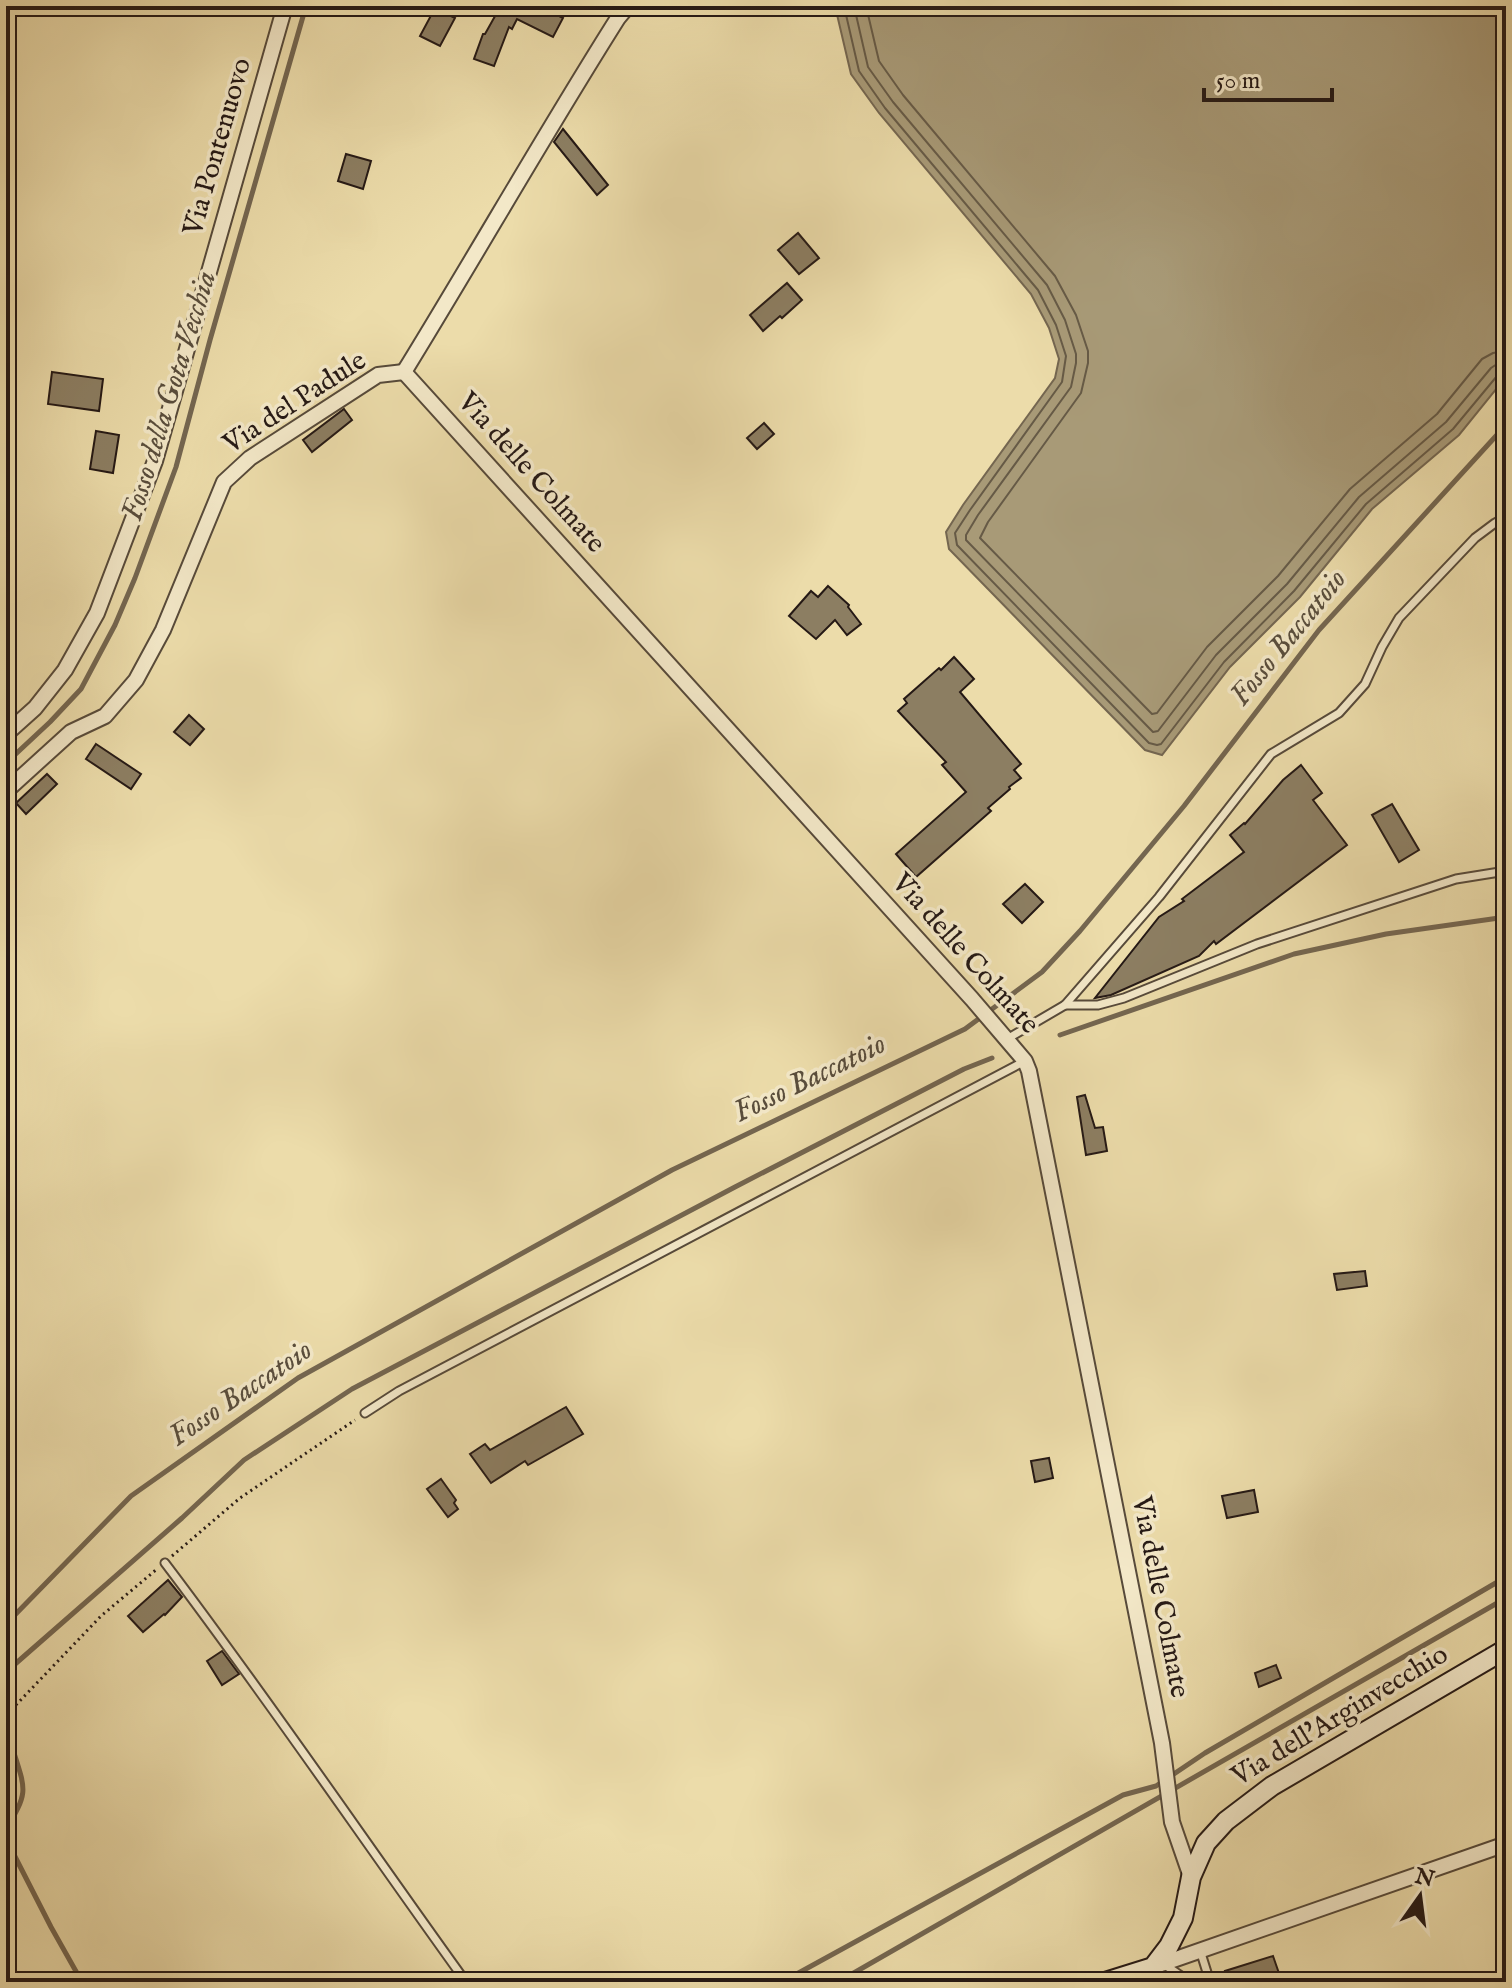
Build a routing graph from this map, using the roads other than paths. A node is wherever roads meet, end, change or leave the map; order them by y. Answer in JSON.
{"nodes":[{"id":1,"x":285,"y":6,"type":"edge"},
{"id":2,"x":628,"y":6,"type":"edge"},
{"id":3,"x":404,"y":372,"type":"junction"},
{"id":4,"x":1506,"y":517,"type":"edge"},
{"id":5,"x":6,"y":734,"type":"edge"},
{"id":6,"x":6,"y":791,"type":"edge"},
{"id":7,"x":1506,"y":871,"type":"edge"},
{"id":8,"x":1065,"y":1005,"type":"junction"},
{"id":9,"x":1007,"y":1039,"type":"junction"},
{"id":10,"x":1025,"y":1061,"type":"junction"},
{"id":11,"x":365,"y":1413,"type":"dead end"},
{"id":12,"x":165,"y":1563,"type":"dead end"},
{"id":13,"x":1506,"y":1649,"type":"edge"},
{"id":14,"x":1506,"y":1844,"type":"edge"},
{"id":15,"x":1191,"y":1877,"type":"junction"},
{"id":16,"x":1200,"y":1950,"type":"junction"},
{"id":17,"x":1158,"y":1965,"type":"junction"},
{"id":18,"x":1134,"y":1978,"type":"edge"},
{"id":19,"x":466,"y":1982,"type":"edge"},
{"id":20,"x":1105,"y":1982,"type":"edge"},
{"id":21,"x":1190,"y":1982,"type":"edge"},
{"id":22,"x":1210,"y":1982,"type":"edge"}],
"edges":[{"from":1,"to":5,"type":"street","name":"Via Pontenuovo"},
{"from":2,"to":3,"type":"street","name":"Via del Padule"},
{"from":3,"to":6,"type":"street","name":"Via del Padule"},
{"from":3,"to":9,"type":"street","name":"Via delle Colmate"},
{"from":4,"to":8,"type":"lane"},
{"from":7,"to":8,"type":"lane"},
{"from":8,"to":9,"type":"lane"},
{"from":9,"to":10,"type":"street","name":"Via delle Colmate"},
{"from":10,"to":11,"type":"lane"},
{"from":10,"to":15,"type":"street","name":"Via delle Colmate"},
{"from":12,"to":19,"type":"lane"},
{"from":13,"to":15,"type":"main road","name":"Via dell'Arginvecchio"},
{"from":14,"to":16,"type":"street"},
{"from":15,"to":17,"type":"main road","name":"Via dell'Arginvecchio"},
{"from":16,"to":17,"type":"street"},
{"from":16,"to":22,"type":"lane"},
{"from":17,"to":18,"type":"main road"},
{"from":17,"to":21,"type":"lane"},
{"from":18,"to":20,"type":"main road"}]}
